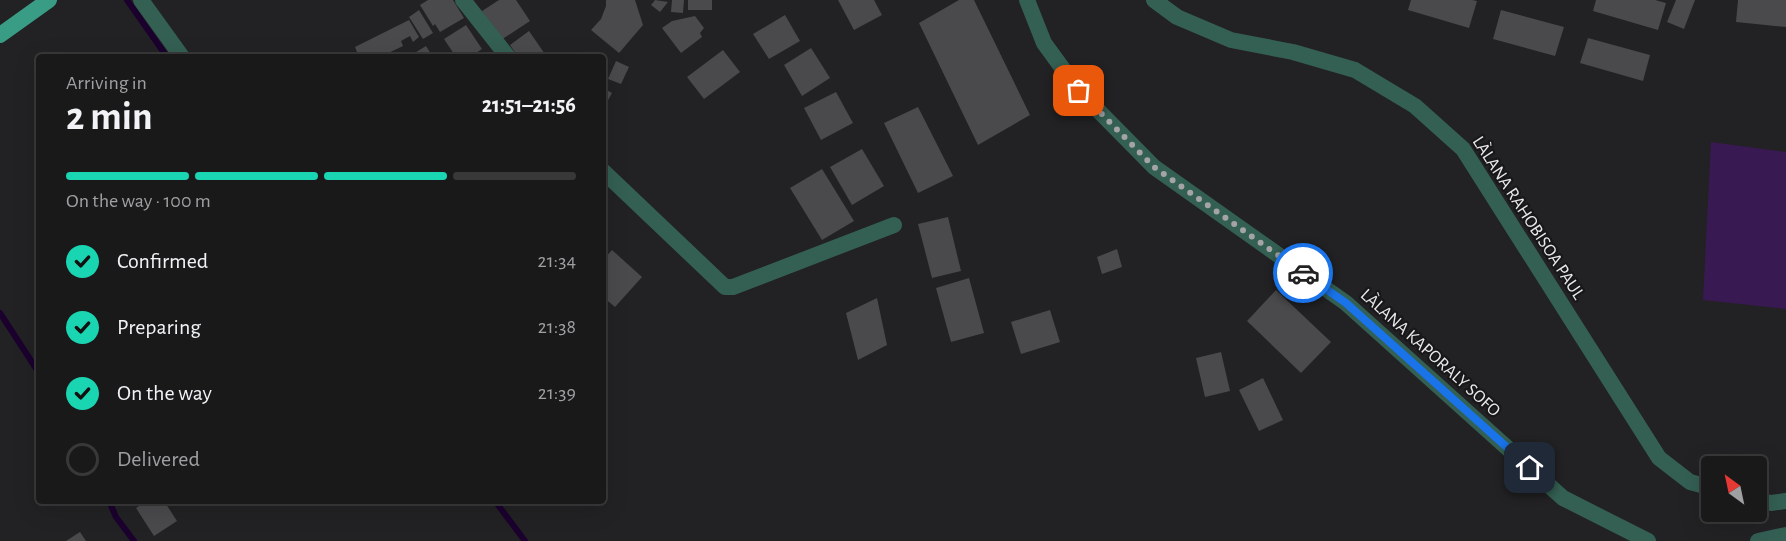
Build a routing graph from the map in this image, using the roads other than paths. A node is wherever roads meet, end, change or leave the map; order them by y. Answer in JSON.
{"nodes":[{"id":1,"x":49,"y":0,"type":"edge"},
{"id":2,"x":141,"y":0,"type":"edge"},
{"id":3,"x":463,"y":0,"type":"edge"},
{"id":4,"x":1027,"y":0,"type":"edge"},
{"id":5,"x":1154,"y":0,"type":"edge"},
{"id":6,"x":0,"y":35,"type":"edge"},
{"id":7,"x":180,"y":54,"type":"edge"},
{"id":8,"x":506,"y":54,"type":"edge"},
{"id":9,"x":606,"y":174,"type":"edge"},
{"id":10,"x":894,"y":225,"type":"dead end"},
{"id":11,"x":1701,"y":485,"type":"edge"},
{"id":12,"x":1786,"y":501,"type":"edge"},
{"id":13,"x":1767,"y":503,"type":"edge"},
{"id":14,"x":1786,"y":535,"type":"edge"},
{"id":15,"x":1648,"y":541,"type":"edge"},
{"id":16,"x":1758,"y":541,"type":"edge"}],
"edges":[{"from":1,"to":6,"type":"main road"},
{"from":2,"to":7,"type":"street"},
{"from":3,"to":8,"type":"street"},
{"from":4,"to":15,"type":"street","name":"LÀLANA KAPORALY SOFO"},
{"from":5,"to":11,"type":"street","name":"LÀLANA RAHOBISOA PAUL"},
{"from":9,"to":10,"type":"street"},
{"from":12,"to":13,"type":"street"},
{"from":14,"to":16,"type":"street"}]}
